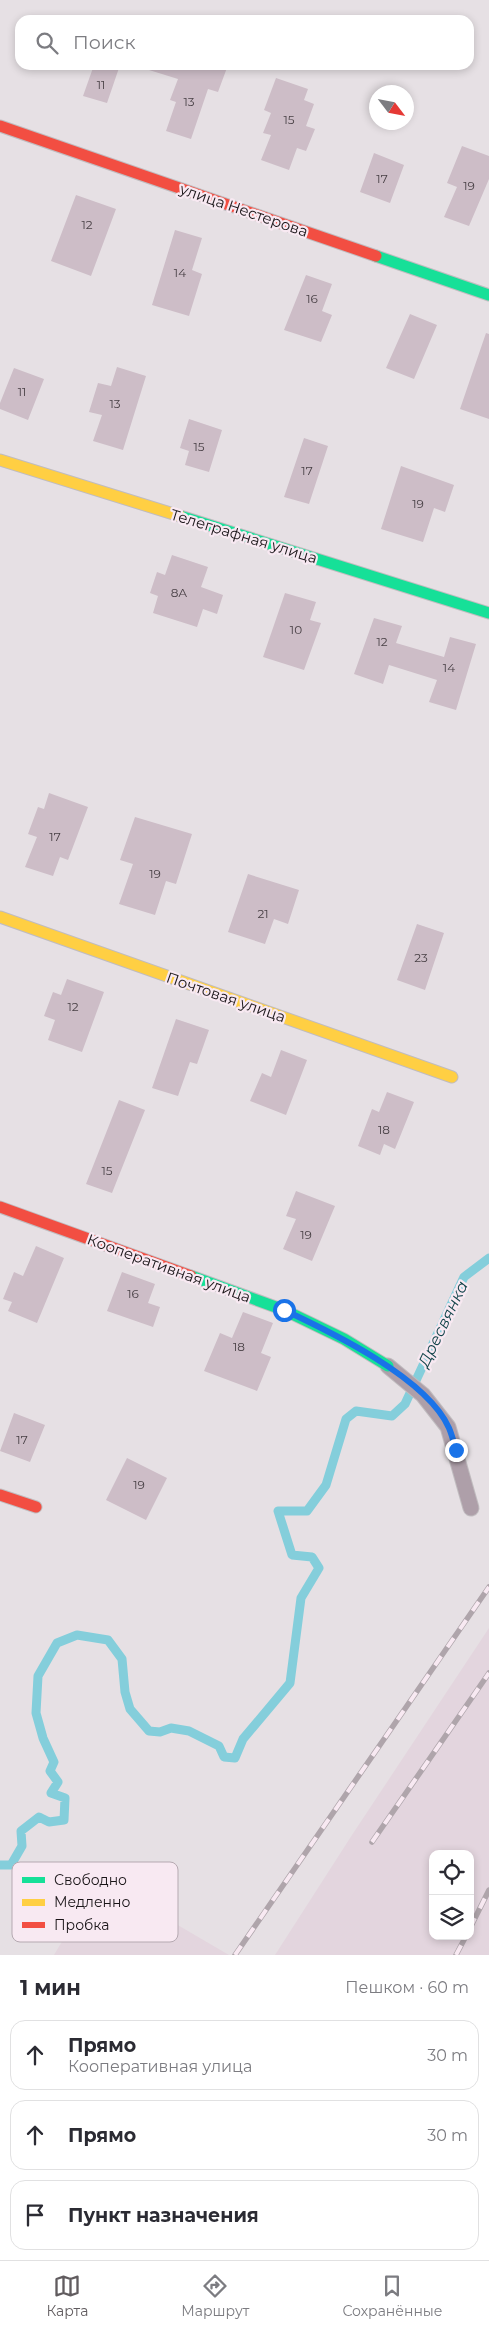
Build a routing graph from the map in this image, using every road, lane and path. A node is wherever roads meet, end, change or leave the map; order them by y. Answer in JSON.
{"nodes":[{"id":1,"x":0,"y":126,"type":"edge"},
{"id":2,"x":489,"y":294,"type":"edge"},
{"id":3,"x":0,"y":460,"type":"edge"},
{"id":4,"x":489,"y":613,"type":"edge"},
{"id":5,"x":0,"y":917,"type":"edge"},
{"id":6,"x":452,"y":1077,"type":"dead end"},
{"id":7,"x":0,"y":1207,"type":"edge"},
{"id":8,"x":388,"y":1366,"type":"joint"},
{"id":9,"x":0,"y":1496,"type":"edge"},
{"id":10,"x":36,"y":1508,"type":"dead end"},
{"id":11,"x":471,"y":1508,"type":"dead end"}],
"edges":[{"from":1,"to":2,"type":"street","name":"улица Нестерова"},
{"from":3,"to":4,"type":"street","name":"Телеграфная улица"},
{"from":5,"to":6,"type":"street","name":"Почтовая улица"},
{"from":7,"to":8,"type":"street","name":"Кооперативная улица"},
{"from":8,"to":11,"type":"lane"},
{"from":9,"to":10,"type":"street"}]}
